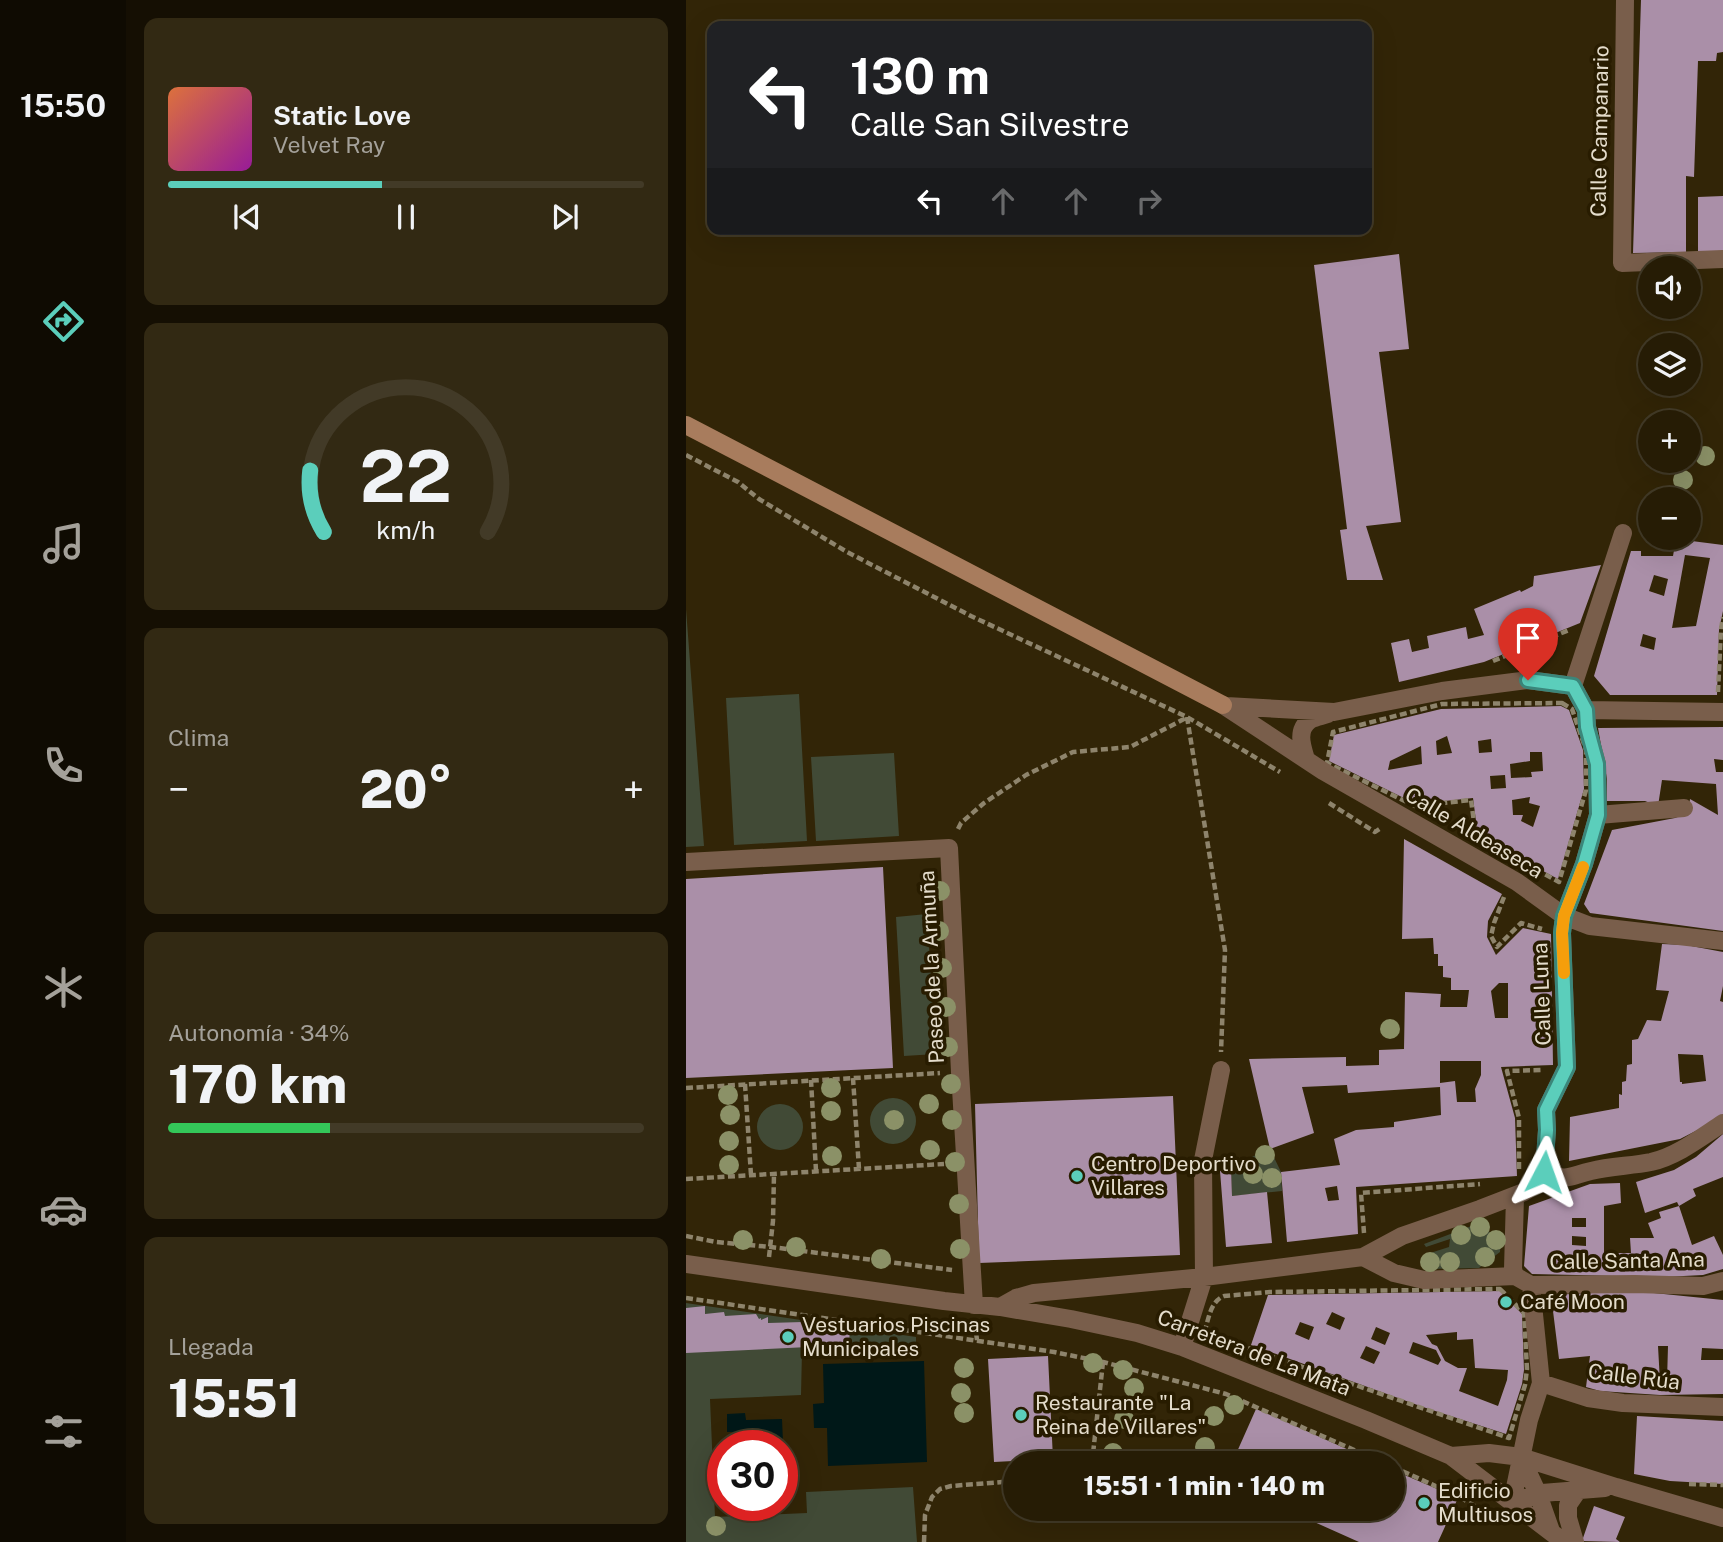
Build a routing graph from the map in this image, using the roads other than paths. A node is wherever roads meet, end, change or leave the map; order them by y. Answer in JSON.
{"nodes":[{"id":1,"x":1625,"y":0,"type":"edge"},
{"id":2,"x":1723,"y":259,"type":"edge"},
{"id":3,"x":686,"y":425,"type":"edge"},
{"id":4,"x":1623,"y":533,"type":"dead end"},
{"id":5,"x":1573,"y":686,"type":"junction"},
{"id":6,"x":1721,"y":704,"type":"edge"},
{"id":7,"x":1223,"y":705,"type":"junction"},
{"id":8,"x":1586,"y":710,"type":"junction"},
{"id":9,"x":1334,"y":712,"type":"junction"},
{"id":10,"x":1306,"y":759,"type":"junction"},
{"id":11,"x":1684,"y":808,"type":"dead end"},
{"id":12,"x":1598,"y":815,"type":"junction"},
{"id":13,"x":686,"y":862,"type":"edge"},
{"id":14,"x":1563,"y":924,"type":"junction"},
{"id":15,"x":1723,"y":941,"type":"edge"},
{"id":16,"x":1221,"y":1070,"type":"road end"},
{"id":17,"x":1723,"y":1123,"type":"edge"},
{"id":18,"x":1544,"y":1172,"type":"junction"},
{"id":19,"x":1517,"y":1188,"type":"junction"},
{"id":20,"x":1364,"y":1248,"type":"junction"},
{"id":21,"x":686,"y":1265,"type":"edge"},
{"id":22,"x":1515,"y":1276,"type":"junction"},
{"id":23,"x":1203,"y":1277,"type":"junction"},
{"id":24,"x":1723,"y":1281,"type":"edge"},
{"id":25,"x":1531,"y":1285,"type":"junction"},
{"id":26,"x":974,"y":1305,"type":"junction"},
{"id":27,"x":1000,"y":1307,"type":"junction"},
{"id":28,"x":1182,"y":1347,"type":"junction"},
{"id":29,"x":1541,"y":1382,"type":"junction"},
{"id":30,"x":1723,"y":1407,"type":"edge"},
{"id":31,"x":1451,"y":1456,"type":"junction"},
{"id":32,"x":1521,"y":1457,"type":"junction"},
{"id":33,"x":1616,"y":1487,"type":"junction"},
{"id":34,"x":1579,"y":1489,"type":"junction"},
{"id":35,"x":1538,"y":1494,"type":"junction"},
{"id":36,"x":1512,"y":1502,"type":"junction"},
{"id":37,"x":1723,"y":1518,"type":"edge"},
{"id":38,"x":1557,"y":1537,"type":"edge"},
{"id":39,"x":1575,"y":1542,"type":"edge"}],
"edges":[{"from":1,"to":2,"type":"street","name":"Calle Campanario"},
{"from":3,"to":7,"type":"street"},
{"from":4,"to":5,"type":"street"},
{"from":5,"to":8,"type":"street","name":"Calle Luna"},
{"from":5,"to":9,"type":"street"},
{"from":6,"to":8,"type":"street"},
{"from":7,"to":9,"type":"street"},
{"from":7,"to":10,"type":"street","name":"Calle Aldeaseca"},
{"from":8,"to":12,"type":"street","name":"Calle Luna"},
{"from":9,"to":10,"type":"street"},
{"from":10,"to":14,"type":"street","name":"Calle Aldeaseca"},
{"from":11,"to":12,"type":"street"},
{"from":12,"to":14,"type":"street","name":"Calle Luna"},
{"from":13,"to":26,"type":"street","name":"Paseo de la Armuña"},
{"from":14,"to":15,"type":"street","name":"Calle Aldeaseca"},
{"from":14,"to":18,"type":"street","name":"Calle Luna"},
{"from":16,"to":23,"type":"street"},
{"from":17,"to":18,"type":"street"},
{"from":18,"to":19,"type":"street"},
{"from":19,"to":20,"type":"street"},
{"from":19,"to":22,"type":"street"},
{"from":20,"to":22,"type":"street"},
{"from":20,"to":23,"type":"street"},
{"from":21,"to":26,"type":"street","name":"Carretera de La Mata"},
{"from":22,"to":25,"type":"street"},
{"from":23,"to":27,"type":"street"},
{"from":23,"to":28,"type":"street"},
{"from":24,"to":25,"type":"street","name":"Calle Santa Ana"},
{"from":25,"to":29,"type":"street"},
{"from":26,"to":27,"type":"street","name":"Carretera de La Mata"},
{"from":27,"to":28,"type":"street","name":"Carretera de La Mata"},
{"from":28,"to":31,"type":"street","name":"Carretera de La Mata"},
{"from":29,"to":30,"type":"street","name":"Calle Rúa"},
{"from":29,"to":32,"type":"street"},
{"from":31,"to":32,"type":"street"},
{"from":31,"to":36,"type":"street","name":"Carretera de La Mata"},
{"from":32,"to":33,"type":"street"},
{"from":32,"to":35,"type":"street"},
{"from":32,"to":36,"type":"street"},
{"from":33,"to":34,"type":"street"},
{"from":33,"to":37,"type":"street"},
{"from":34,"to":35,"type":"street"},
{"from":34,"to":39,"type":"street"},
{"from":35,"to":36,"type":"street"},
{"from":35,"to":38,"type":"street"},
{"from":36,"to":38,"type":"street","name":"Carretera de La Mata"}]}
